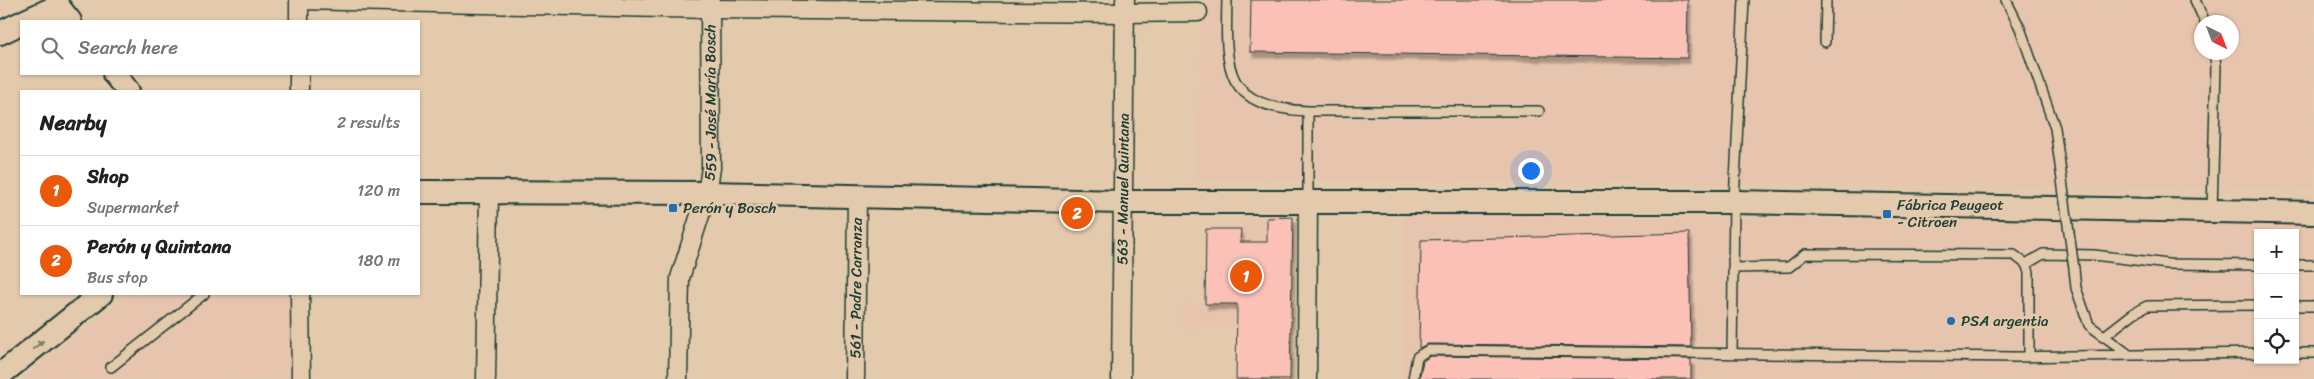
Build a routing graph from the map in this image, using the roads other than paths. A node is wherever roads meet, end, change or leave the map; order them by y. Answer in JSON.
{"nodes":[{"id":1,"x":299,"y":0,"type":"edge"},
{"id":2,"x":1226,"y":0,"type":"edge"},
{"id":3,"x":1744,"y":0,"type":"edge"},
{"id":4,"x":1826,"y":0,"type":"edge"},
{"id":5,"x":2006,"y":0,"type":"edge"},
{"id":6,"x":2195,"y":0,"type":"edge"},
{"id":7,"x":710,"y":4,"type":"edge"},
{"id":8,"x":1124,"y":7,"type":"edge"},
{"id":9,"x":66,"y":9,"type":"edge"},
{"id":10,"x":1198,"y":12,"type":"dead end"},
{"id":11,"x":2202,"y":15,"type":"edge"},
{"id":12,"x":28,"y":20,"type":"edge"},
{"id":13,"x":299,"y":20,"type":"edge"},
{"id":14,"x":20,"y":23,"type":"edge"},
{"id":15,"x":0,"y":33,"type":"edge"},
{"id":16,"x":1824,"y":42,"type":"dead end"},
{"id":17,"x":2215,"y":60,"type":"edge"},
{"id":18,"x":115,"y":75,"type":"edge"},
{"id":19,"x":299,"y":75,"type":"edge"},
{"id":20,"x":127,"y":90,"type":"edge"},
{"id":21,"x":299,"y":90,"type":"edge"},
{"id":22,"x":1308,"y":111,"type":"junction"},
{"id":23,"x":1539,"y":111,"type":"dead end"},
{"id":24,"x":420,"y":192,"type":"edge"},
{"id":25,"x":488,"y":193,"type":"junction"},
{"id":26,"x":707,"y":193,"type":"junction"},
{"id":27,"x":856,"y":197,"type":"junction"},
{"id":28,"x":1308,"y":201,"type":"junction"},
{"id":29,"x":1123,"y":202,"type":"junction"},
{"id":30,"x":1734,"y":202,"type":"junction"},
{"id":31,"x":2212,"y":210,"type":"junction"},
{"id":32,"x":2314,"y":214,"type":"edge"},
{"id":33,"x":2026,"y":264,"type":"junction"},
{"id":34,"x":2254,"y":264,"type":"edge"},
{"id":35,"x":2299,"y":265,"type":"edge"},
{"id":36,"x":2314,"y":265,"type":"edge"},
{"id":37,"x":1733,"y":268,"type":"junction"},
{"id":38,"x":100,"y":295,"type":"edge"},
{"id":39,"x":203,"y":295,"type":"edge"},
{"id":40,"x":300,"y":295,"type":"edge"},
{"id":41,"x":2254,"y":305,"type":"edge"},
{"id":42,"x":2299,"y":306,"type":"edge"},
{"id":43,"x":2314,"y":306,"type":"edge"},
{"id":44,"x":2103,"y":337,"type":"junction"},
{"id":45,"x":2254,"y":353,"type":"edge"},
{"id":46,"x":2299,"y":353,"type":"edge"},
{"id":47,"x":2314,"y":353,"type":"edge"},
{"id":48,"x":1732,"y":354,"type":"junction"},
{"id":49,"x":2128,"y":354,"type":"junction"},
{"id":50,"x":2028,"y":356,"type":"junction"},
{"id":51,"x":111,"y":367,"type":"dead end"},
{"id":52,"x":0,"y":375,"type":"edge"},
{"id":53,"x":301,"y":379,"type":"edge"},
{"id":54,"x":486,"y":379,"type":"edge"},
{"id":55,"x":678,"y":379,"type":"edge"},
{"id":56,"x":855,"y":379,"type":"edge"},
{"id":57,"x":1121,"y":379,"type":"edge"},
{"id":58,"x":1307,"y":379,"type":"edge"},
{"id":59,"x":1413,"y":379,"type":"edge"}],
"edges":[{"from":1,"to":7,"type":"street"},
{"from":1,"to":13,"type":"street"},
{"from":2,"to":22,"type":"lane"},
{"from":3,"to":30,"type":"lane"},
{"from":4,"to":16,"type":"lane"},
{"from":5,"to":44,"type":"lane","bridge":true},
{"from":6,"to":11,"type":"lane"},
{"from":7,"to":8,"type":"street"},
{"from":7,"to":26,"type":"street","name":"559 - José María Bosch"},
{"from":8,"to":10,"type":"street"},
{"from":8,"to":29,"type":"street","name":"563 - Manuel Quintana"},
{"from":9,"to":12,"type":"street"},
{"from":14,"to":15,"type":"street"},
{"from":17,"to":31,"type":"lane"},
{"from":18,"to":20,"type":"street"},
{"from":19,"to":21,"type":"street"},
{"from":22,"to":23,"type":"lane"},
{"from":22,"to":28,"type":"lane"},
{"from":24,"to":25,"type":"street"},
{"from":25,"to":26,"type":"street"},
{"from":25,"to":54,"type":"street"},
{"from":26,"to":27,"type":"street"},
{"from":26,"to":55,"type":"street","name":"559 - José María Bosch"},
{"from":27,"to":29,"type":"street"},
{"from":27,"to":56,"type":"street","name":"561 - Padre Carranza"},
{"from":28,"to":29,"type":"street"},
{"from":28,"to":30,"type":"street"},
{"from":28,"to":58,"type":"street"},
{"from":29,"to":57,"type":"street","name":"563 - Manuel Quintana"},
{"from":30,"to":31,"type":"street"},
{"from":30,"to":37,"type":"lane"},
{"from":31,"to":32,"type":"street"},
{"from":33,"to":34,"type":"lane"},
{"from":33,"to":37,"type":"lane"},
{"from":33,"to":50,"type":"lane"},
{"from":35,"to":36,"type":"lane"},
{"from":37,"to":48,"type":"lane"},
{"from":52,"to":38,"type":"street","one_way":true},
{"from":39,"to":51,"type":"lane"},
{"from":40,"to":53,"type":"street"},
{"from":41,"to":44,"type":"lane"},
{"from":42,"to":43,"type":"lane"},
{"from":44,"to":49,"type":"lane"},
{"from":45,"to":49,"type":"lane"},
{"from":46,"to":47,"type":"lane"},
{"from":48,"to":50,"type":"lane"},
{"from":48,"to":59,"type":"lane"},
{"from":49,"to":50,"type":"lane"}]}
